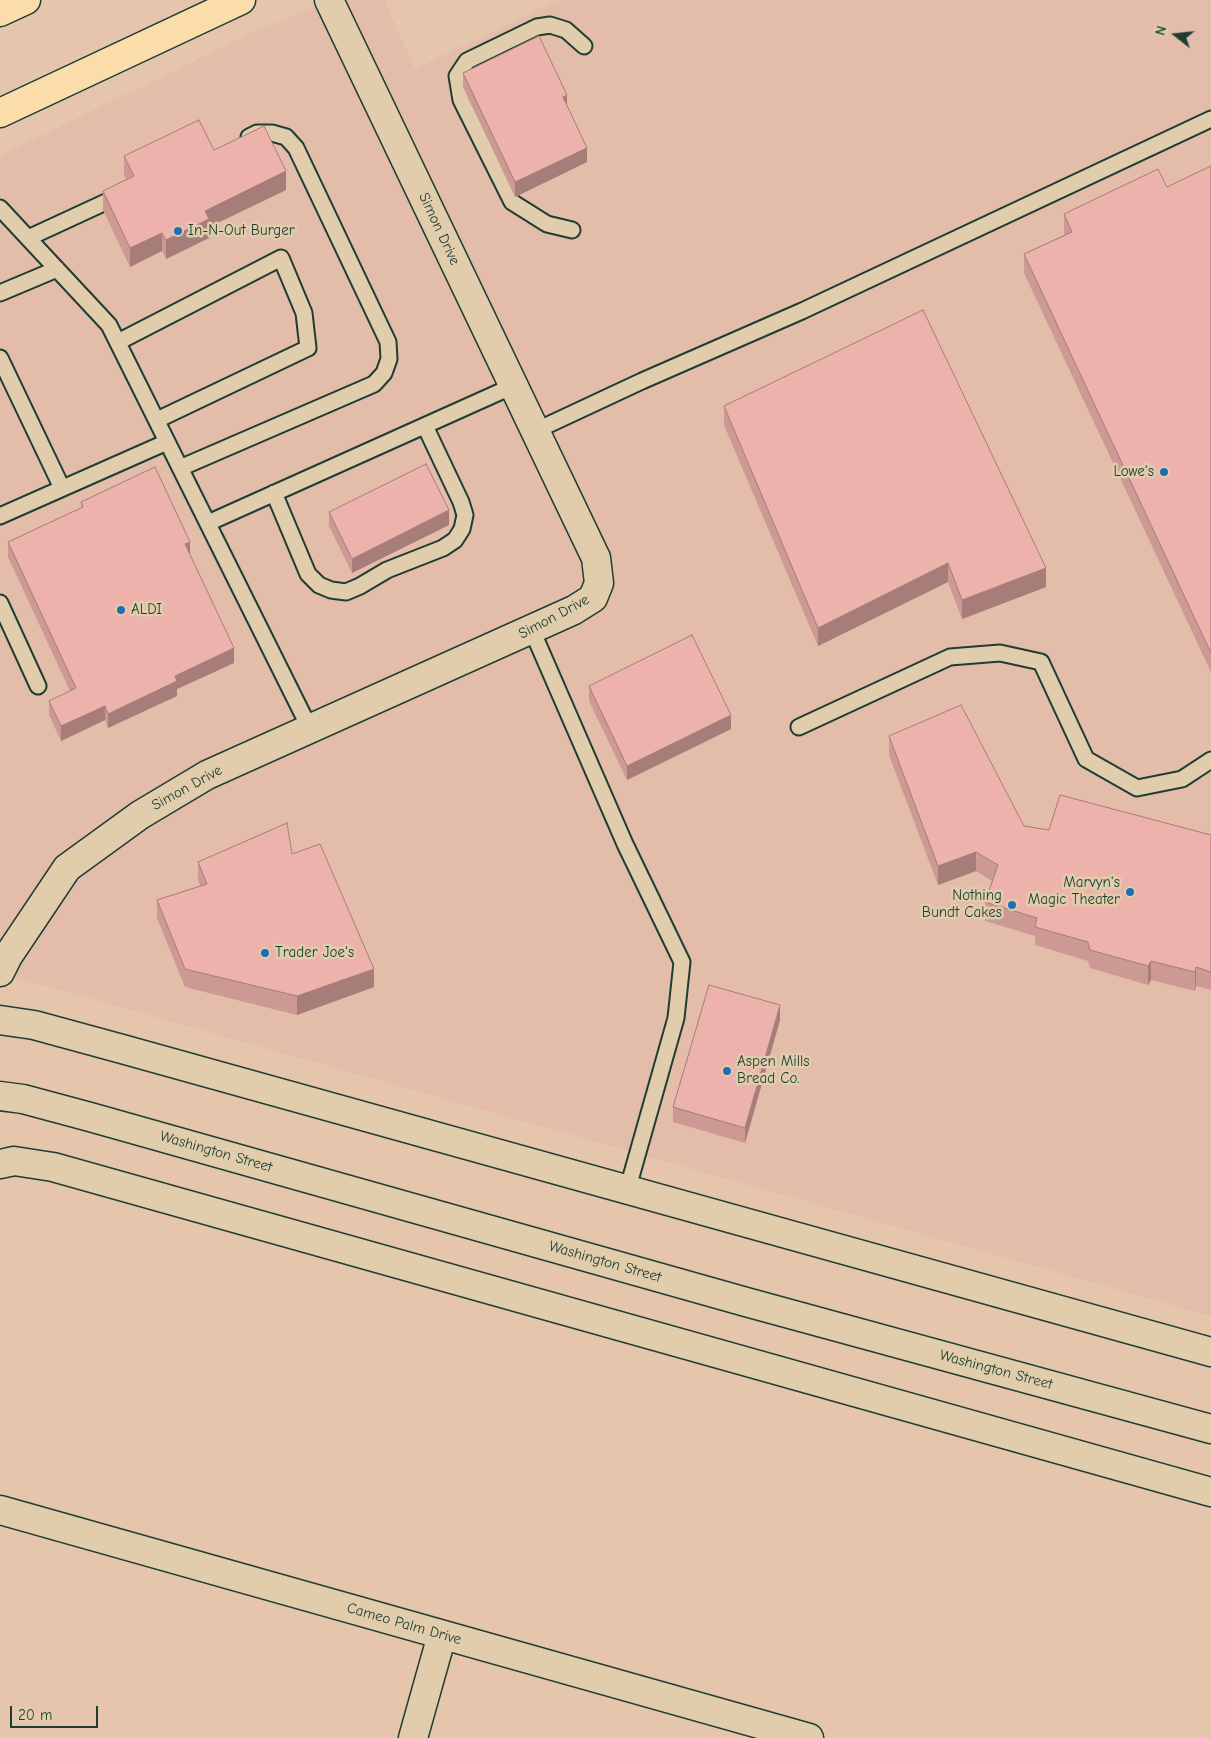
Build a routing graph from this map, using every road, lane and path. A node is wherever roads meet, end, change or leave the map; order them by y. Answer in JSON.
{"nodes":[{"id":1,"x":26,"y":0,"type":"edge"},
{"id":2,"x":241,"y":0,"type":"edge"},
{"id":3,"x":329,"y":0,"type":"edge"},
{"id":4,"x":0,"y":12,"type":"edge"},
{"id":5,"x":584,"y":46,"type":"dead end"},
{"id":6,"x":0,"y":113,"type":"edge"},
{"id":7,"x":1211,"y":119,"type":"edge"},
{"id":8,"x":239,"y":141,"type":"edge"},
{"id":9,"x":134,"y":190,"type":"edge"},
{"id":10,"x":0,"y":208,"type":"edge"},
{"id":11,"x":572,"y":230,"type":"dead end"},
{"id":12,"x":28,"y":238,"type":"junction"},
{"id":13,"x":57,"y":269,"type":"junction"},
{"id":14,"x":0,"y":293,"type":"edge"},
{"id":15,"x":118,"y":342,"type":"junction"},
{"id":16,"x":0,"y":358,"type":"edge"},
{"id":17,"x":513,"y":386,"type":"junction"},
{"id":18,"x":156,"y":420,"type":"junction"},
{"id":19,"x":425,"y":426,"type":"junction"},
{"id":20,"x":535,"y":431,"type":"junction"},
{"id":21,"x":168,"y":442,"type":"junction"},
{"id":22,"x":180,"y":468,"type":"junction"},
{"id":23,"x":62,"y":488,"type":"junction"},
{"id":24,"x":274,"y":493,"type":"junction"},
{"id":25,"x":0,"y":516,"type":"edge"},
{"id":26,"x":208,"y":523,"type":"junction"},
{"id":27,"x":0,"y":603,"type":"edge"},
{"id":28,"x":532,"y":628,"type":"junction"},
{"id":29,"x":38,"y":686,"type":"dead end"},
{"id":30,"x":799,"y":727,"type":"dead end"},
{"id":31,"x":310,"y":729,"type":"junction"},
{"id":32,"x":1211,"y":760,"type":"edge"},
{"id":33,"x":0,"y":972,"type":"edge"},
{"id":34,"x":0,"y":1020,"type":"edge"},
{"id":35,"x":0,"y":1096,"type":"edge"},
{"id":36,"x":0,"y":1164,"type":"edge"},
{"id":37,"x":627,"y":1191,"type":"junction"},
{"id":38,"x":1211,"y":1352,"type":"edge"},
{"id":39,"x":1211,"y":1429,"type":"edge"},
{"id":40,"x":1211,"y":1492,"type":"edge"},
{"id":41,"x":0,"y":1510,"type":"edge"},
{"id":42,"x":442,"y":1635,"type":"junction"},
{"id":43,"x":763,"y":1732,"type":"edge"},
{"id":44,"x":412,"y":1738,"type":"edge"},
{"id":45,"x":809,"y":1738,"type":"edge"}],
"edges":[{"from":1,"to":4,"type":"main road"},
{"from":2,"to":6,"type":"main road"},
{"from":3,"to":17,"type":"street","name":"Simon Drive"},
{"from":5,"to":11,"type":"lane"},
{"from":7,"to":20,"type":"lane"},
{"from":8,"to":22,"type":"lane"},
{"from":9,"to":12,"type":"lane"},
{"from":10,"to":12,"type":"lane"},
{"from":12,"to":13,"type":"lane"},
{"from":13,"to":14,"type":"lane"},
{"from":13,"to":15,"type":"lane"},
{"from":15,"to":18,"type":"lane"},
{"from":15,"to":18,"type":"lane"},
{"from":16,"to":23,"type":"lane"},
{"from":17,"to":19,"type":"lane"},
{"from":17,"to":20,"type":"street","name":"Simon Drive"},
{"from":18,"to":21,"type":"lane"},
{"from":19,"to":24,"type":"lane"},
{"from":19,"to":24,"type":"lane"},
{"from":20,"to":28,"type":"street","name":"Simon Drive"},
{"from":21,"to":22,"type":"lane"},
{"from":21,"to":23,"type":"lane"},
{"from":22,"to":26,"type":"lane"},
{"from":23,"to":25,"type":"lane"},
{"from":24,"to":26,"type":"lane"},
{"from":26,"to":31,"type":"lane"},
{"from":27,"to":29,"type":"lane"},
{"from":28,"to":31,"type":"street","name":"Simon Drive"},
{"from":28,"to":37,"type":"lane"},
{"from":30,"to":32,"type":"lane"},
{"from":31,"to":33,"type":"street","name":"Simon Drive"},
{"from":34,"to":37,"type":"street"},
{"from":35,"to":39,"type":"street","name":"Washington Street"},
{"from":36,"to":40,"type":"street"},
{"from":37,"to":38,"type":"street"},
{"from":41,"to":42,"type":"street","name":"Cameo Palm Drive"},
{"from":42,"to":43,"type":"street","name":"Cameo Palm Drive"},
{"from":42,"to":44,"type":"street"},
{"from":43,"to":45,"type":"street","name":"Cameo Palm Drive"}]}
